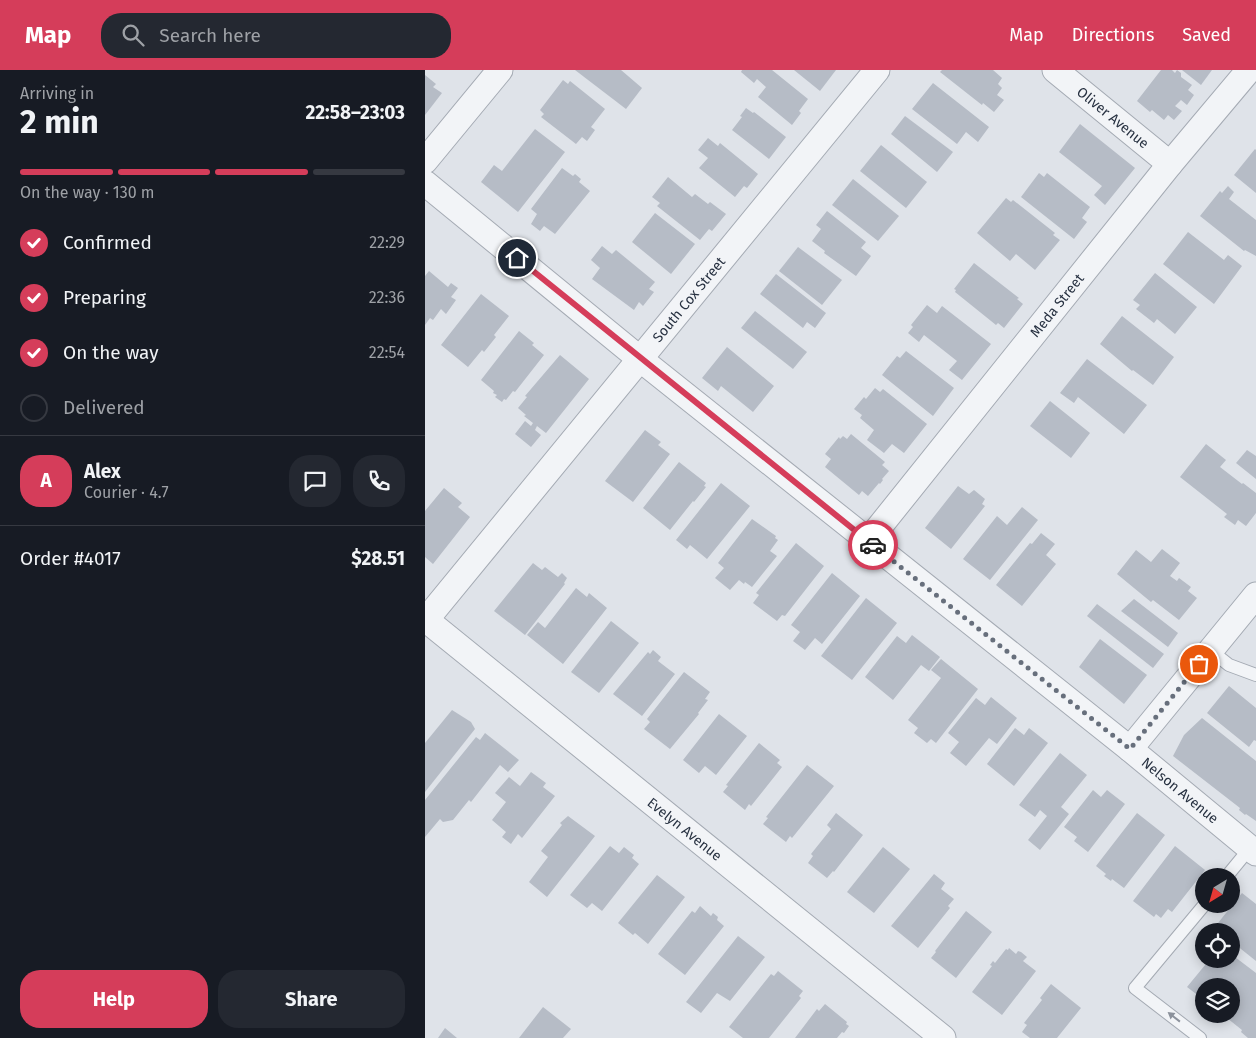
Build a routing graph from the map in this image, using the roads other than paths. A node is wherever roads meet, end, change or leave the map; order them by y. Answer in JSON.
{"nodes":[{"id":1,"x":500,"y":70,"type":"edge"},
{"id":2,"x":877,"y":70,"type":"edge"},
{"id":3,"x":1055,"y":70,"type":"edge"},
{"id":4,"x":1249,"y":70,"type":"edge"},
{"id":5,"x":425,"y":161,"type":"edge"},
{"id":6,"x":1170,"y":164,"type":"junction"},
{"id":7,"x":425,"y":183,"type":"edge"},
{"id":8,"x":640,"y":359,"type":"junction"},
{"id":9,"x":868,"y":542,"type":"junction"},
{"id":10,"x":1256,"y":594,"type":"edge"},
{"id":11,"x":425,"y":620,"type":"edge"},
{"id":12,"x":1210,"y":650,"type":"junction"},
{"id":13,"x":1256,"y":674,"type":"edge"},
{"id":14,"x":1130,"y":749,"type":"junction"},
{"id":15,"x":1253,"y":851,"type":"edge"},
{"id":16,"x":1235,"y":868,"type":"edge"},
{"id":17,"x":1198,"y":913,"type":"edge"},
{"id":18,"x":943,"y":1038,"type":"edge"},
{"id":19,"x":1201,"y":1038,"type":"edge"}],
"edges":[{"from":1,"to":5,"type":"street"},
{"from":2,"to":8,"type":"street","name":"South Cox Street"},
{"from":3,"to":6,"type":"street","name":"Oliver Avenue"},
{"from":4,"to":6,"type":"street","name":"Meda Street"},
{"from":6,"to":9,"type":"street","name":"Meda Street"},
{"from":7,"to":8,"type":"street","name":"Nelson Avenue"},
{"from":8,"to":9,"type":"street","name":"Nelson Avenue"},
{"from":8,"to":11,"type":"street","name":"South Cox Street"},
{"from":9,"to":14,"type":"street","name":"Nelson Avenue"},
{"from":10,"to":12,"type":"street"},
{"from":11,"to":18,"type":"street","name":"Evelyn Avenue"},
{"from":12,"to":13,"type":"lane"},
{"from":12,"to":14,"type":"street"},
{"from":14,"to":15,"type":"street","name":"Nelson Avenue"},
{"from":15,"to":16,"type":"lane"},
{"from":19,"to":17,"type":"lane","one_way":true}]}
